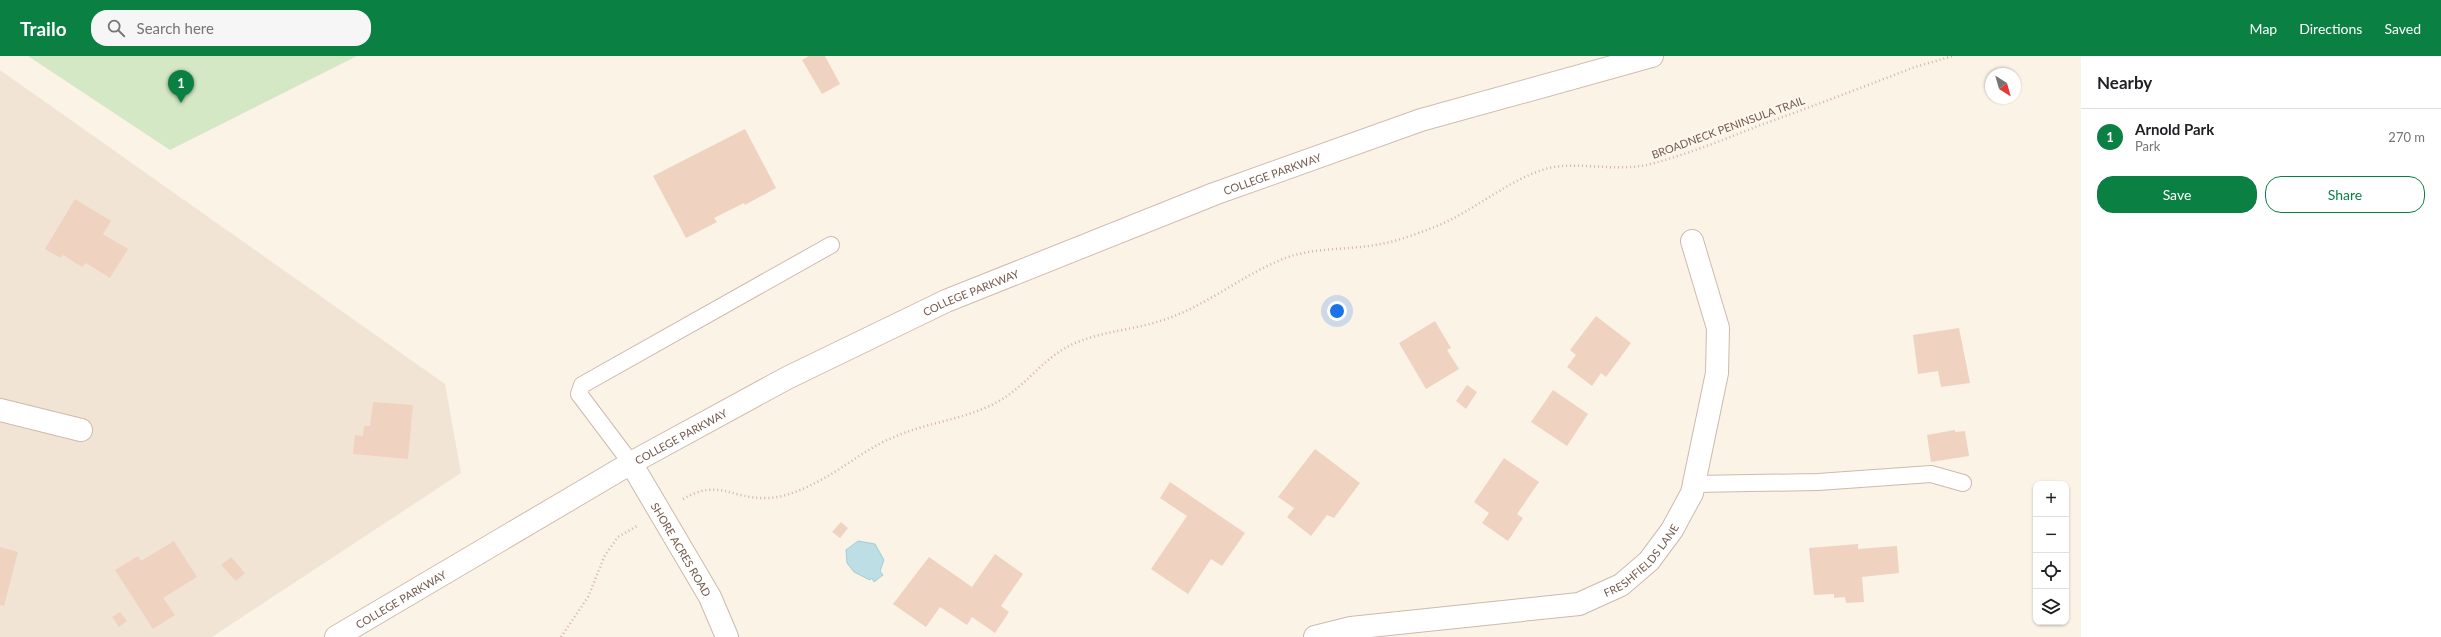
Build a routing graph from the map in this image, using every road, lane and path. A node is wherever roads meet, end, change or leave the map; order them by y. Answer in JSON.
{"nodes":[{"id":1,"x":1652,"y":56,"type":"edge"},
{"id":2,"x":1952,"y":56,"type":"edge"},
{"id":3,"x":1692,"y":241,"type":"dead end"},
{"id":4,"x":831,"y":245,"type":"dead end"},
{"id":5,"x":0,"y":410,"type":"edge"},
{"id":6,"x":81,"y":430,"type":"dead end"},
{"id":7,"x":631,"y":463,"type":"junction"},
{"id":8,"x":1963,"y":483,"type":"dead end"},
{"id":9,"x":1694,"y":484,"type":"junction"},
{"id":10,"x":694,"y":493,"type":"dead end"},
{"id":11,"x":618,"y":537,"type":"dead end"},
{"id":12,"x":336,"y":637,"type":"edge"},
{"id":13,"x":561,"y":637,"type":"edge"},
{"id":14,"x":726,"y":637,"type":"edge"},
{"id":15,"x":1315,"y":637,"type":"edge"}],
"edges":[{"from":1,"to":7,"type":"main road","name":"COLLEGE PARKWAY"},
{"from":2,"to":10,"type":"path","name":"BROADNECK PENINSULA TRAIL"},
{"from":3,"to":9,"type":"main road","name":"FRESHFIELDS LANE"},
{"from":4,"to":7,"type":"lane"},
{"from":5,"to":6,"type":"main road"},
{"from":7,"to":12,"type":"main road","name":"COLLEGE PARKWAY"},
{"from":7,"to":14,"type":"main road","name":"SHORE ACRES ROAD"},
{"from":8,"to":9,"type":"lane"},
{"from":9,"to":15,"type":"main road","name":"FRESHFIELDS LANE"},
{"from":11,"to":13,"type":"path"}]}
